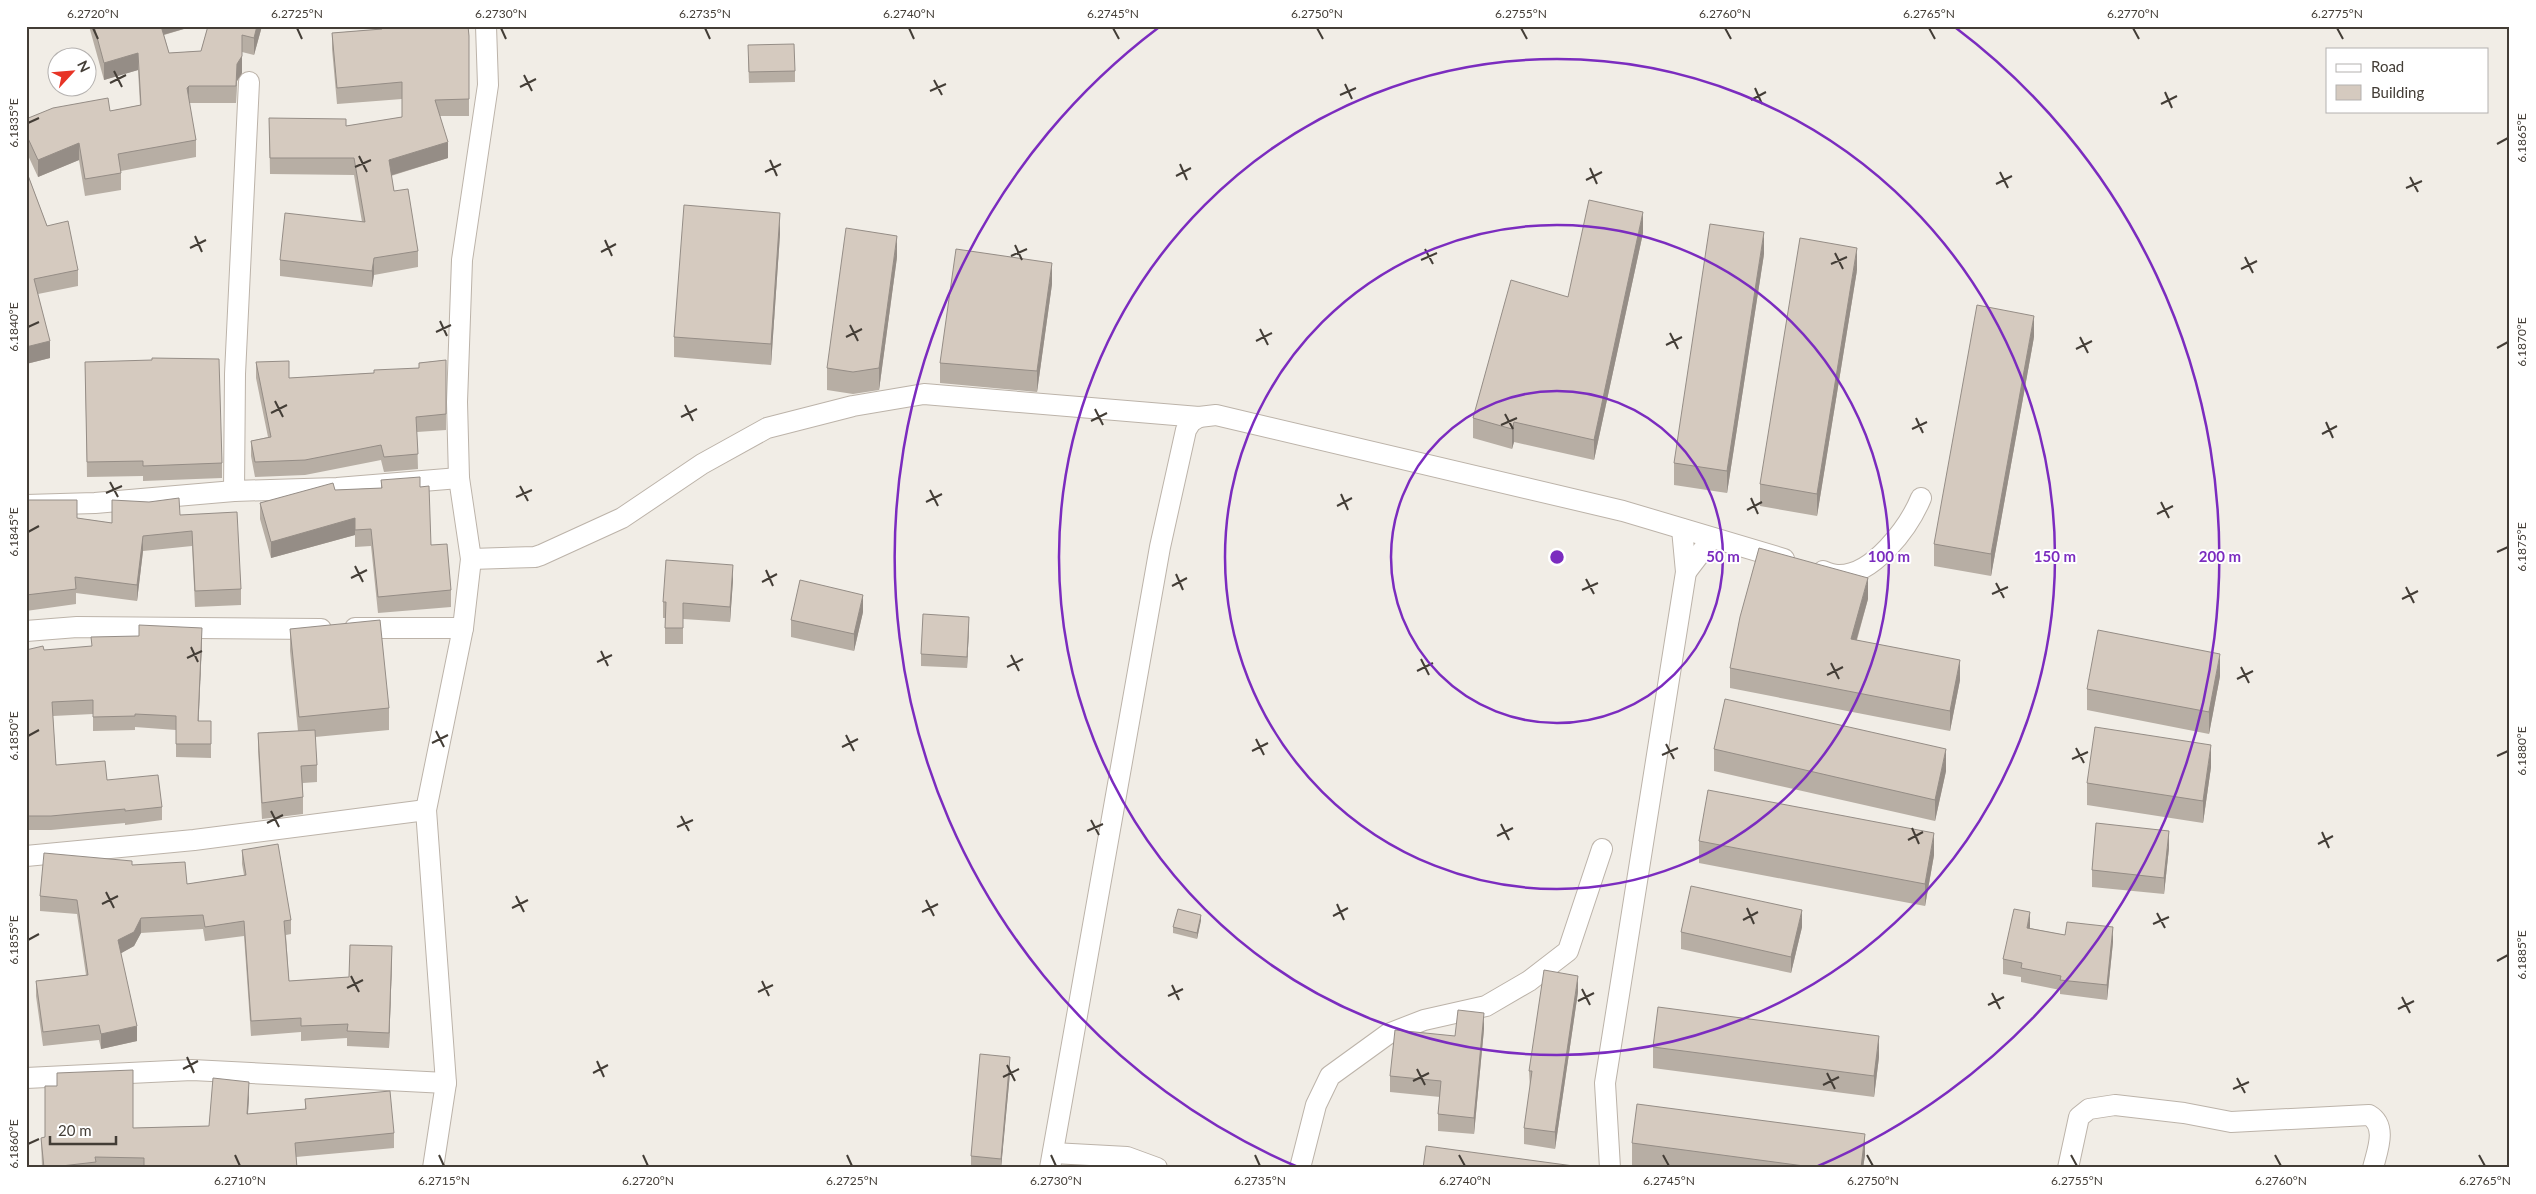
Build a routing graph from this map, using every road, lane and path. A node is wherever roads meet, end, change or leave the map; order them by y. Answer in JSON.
{"nodes":[{"id":1,"x":486,"y":26,"type":"edge"},
{"id":2,"x":249,"y":82,"type":"dead end"},
{"id":3,"x":1199,"y":417,"type":"junction"},
{"id":4,"x":459,"y":478,"type":"junction"},
{"id":5,"x":234,"y":491,"type":"junction"},
{"id":6,"x":1921,"y":498,"type":"dead end"},
{"id":7,"x":26,"y":506,"type":"edge"},
{"id":8,"x":1682,"y":529,"type":"junction"},
{"id":9,"x":1712,"y":538,"type":"junction"},
{"id":10,"x":471,"y":559,"type":"junction"},
{"id":11,"x":1686,"y":572,"type":"junction"},
{"id":12,"x":463,"y":628,"type":"junction"},
{"id":13,"x":26,"y":632,"type":"edge"},
{"id":14,"x":426,"y":810,"type":"junction"},
{"id":15,"x":1602,"y":849,"type":"dead end"},
{"id":16,"x":26,"y":856,"type":"edge"},
{"id":17,"x":26,"y":1078,"type":"edge"},
{"id":18,"x":446,"y":1083,"type":"junction"},
{"id":19,"x":1051,"y":1160,"type":"edge"},
{"id":20,"x":433,"y":1168,"type":"edge"},
{"id":21,"x":1157,"y":1168,"type":"edge"},
{"id":22,"x":1300,"y":1168,"type":"edge"},
{"id":23,"x":1610,"y":1168,"type":"edge"},
{"id":24,"x":2068,"y":1168,"type":"edge"},
{"id":25,"x":2373,"y":1168,"type":"edge"}],
"edges":[{"from":1,"to":4,"type":"street"},
{"from":2,"to":5,"type":"street"},
{"from":3,"to":8,"type":"street"},
{"from":3,"to":10,"type":"street"},
{"from":3,"to":19,"type":"street"},
{"from":4,"to":5,"type":"street"},
{"from":4,"to":10,"type":"street"},
{"from":5,"to":7,"type":"street"},
{"from":6,"to":9,"type":"street"},
{"from":8,"to":9,"type":"street"},
{"from":8,"to":11,"type":"street"},
{"from":9,"to":11,"type":"street"},
{"from":10,"to":12,"type":"street"},
{"from":11,"to":23,"type":"street"},
{"from":12,"to":13,"type":"street"},
{"from":12,"to":14,"type":"street"},
{"from":14,"to":16,"type":"street"},
{"from":14,"to":18,"type":"street"},
{"from":15,"to":22,"type":"street"},
{"from":17,"to":18,"type":"street"},
{"from":18,"to":20,"type":"street"},
{"from":19,"to":21,"type":"street"},
{"from":24,"to":25,"type":"street"}]}
